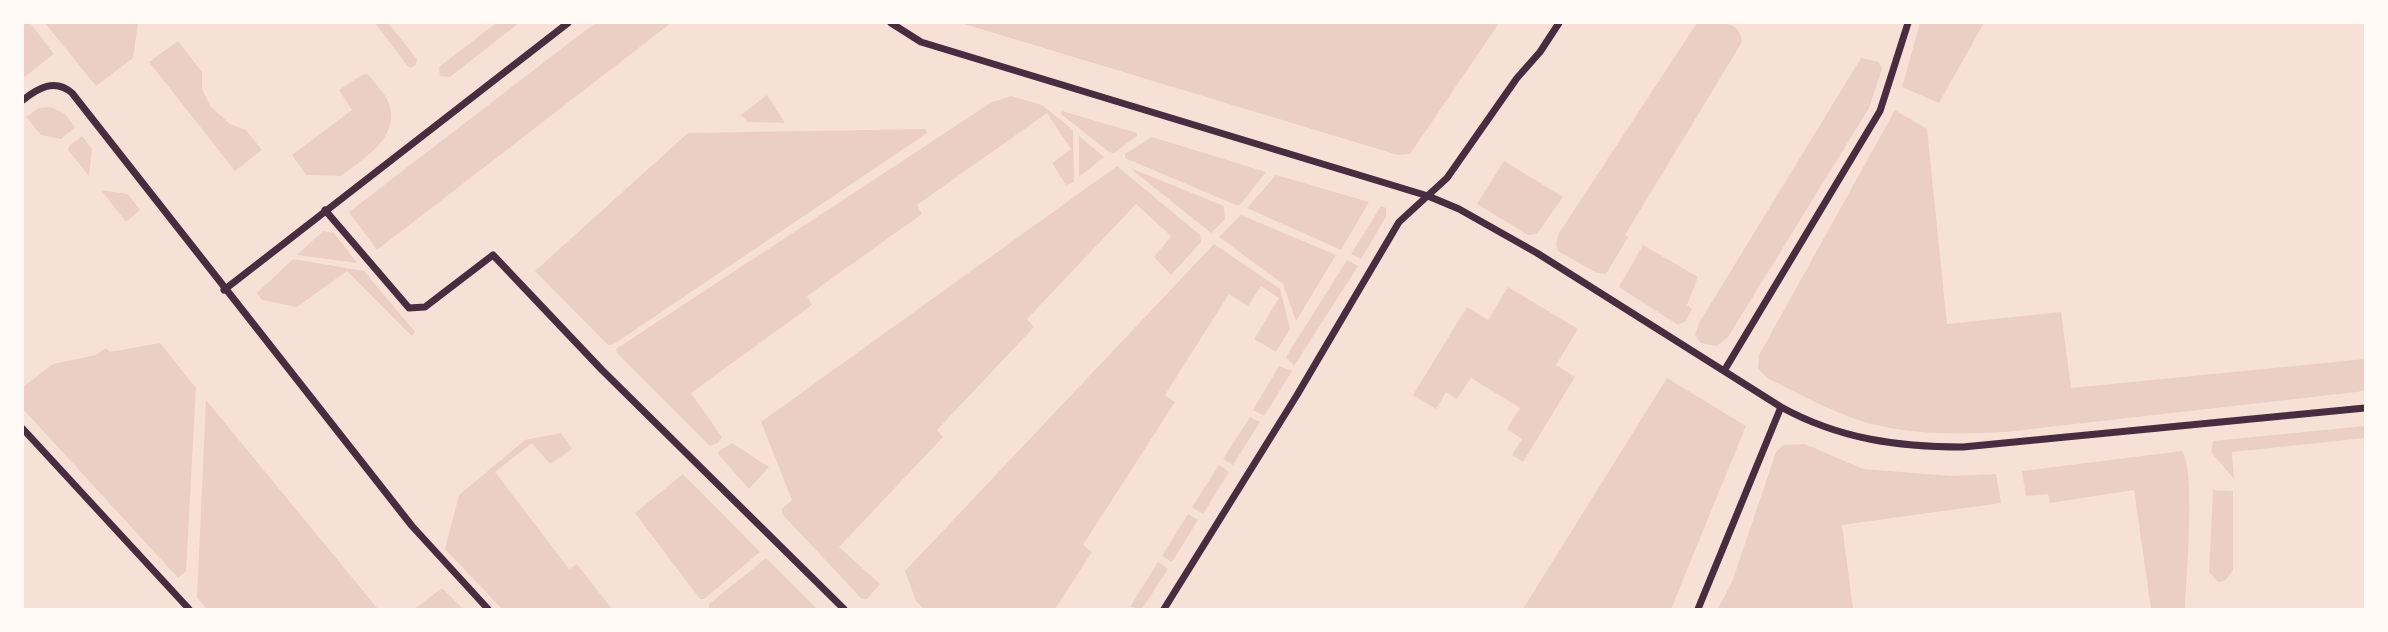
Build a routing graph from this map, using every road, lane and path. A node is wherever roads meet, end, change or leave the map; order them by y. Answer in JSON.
{"nodes":[{"id":1,"x":568,"y":23,"type":"edge"},
{"id":2,"x":891,"y":23,"type":"edge"},
{"id":3,"x":1559,"y":23,"type":"edge"},
{"id":4,"x":1908,"y":23,"type":"edge"},
{"id":5,"x":23,"y":100,"type":"edge"},
{"id":6,"x":1427,"y":196,"type":"junction"},
{"id":7,"x":325,"y":210,"type":"junction"},
{"id":8,"x":223,"y":289,"type":"junction"},
{"id":9,"x":1724,"y":371,"type":"junction"},
{"id":10,"x":1781,"y":407,"type":"junction"},
{"id":11,"x":2365,"y":408,"type":"edge"},
{"id":12,"x":23,"y":429,"type":"edge"},
{"id":13,"x":189,"y":609,"type":"edge"},
{"id":14,"x":488,"y":609,"type":"edge"},
{"id":15,"x":844,"y":609,"type":"edge"},
{"id":16,"x":1164,"y":609,"type":"edge"},
{"id":17,"x":1698,"y":609,"type":"edge"}],
"edges":[{"from":1,"to":7,"type":"street"},
{"from":2,"to":6,"type":"street"},
{"from":3,"to":6,"type":"street"},
{"from":4,"to":9,"type":"street"},
{"from":5,"to":8,"type":"street"},
{"from":6,"to":9,"type":"street"},
{"from":6,"to":16,"type":"street"},
{"from":7,"to":8,"type":"street"},
{"from":7,"to":15,"type":"street"},
{"from":8,"to":14,"type":"street"},
{"from":9,"to":10,"type":"street"},
{"from":10,"to":11,"type":"street"},
{"from":10,"to":17,"type":"street"},
{"from":12,"to":13,"type":"street"}]}
